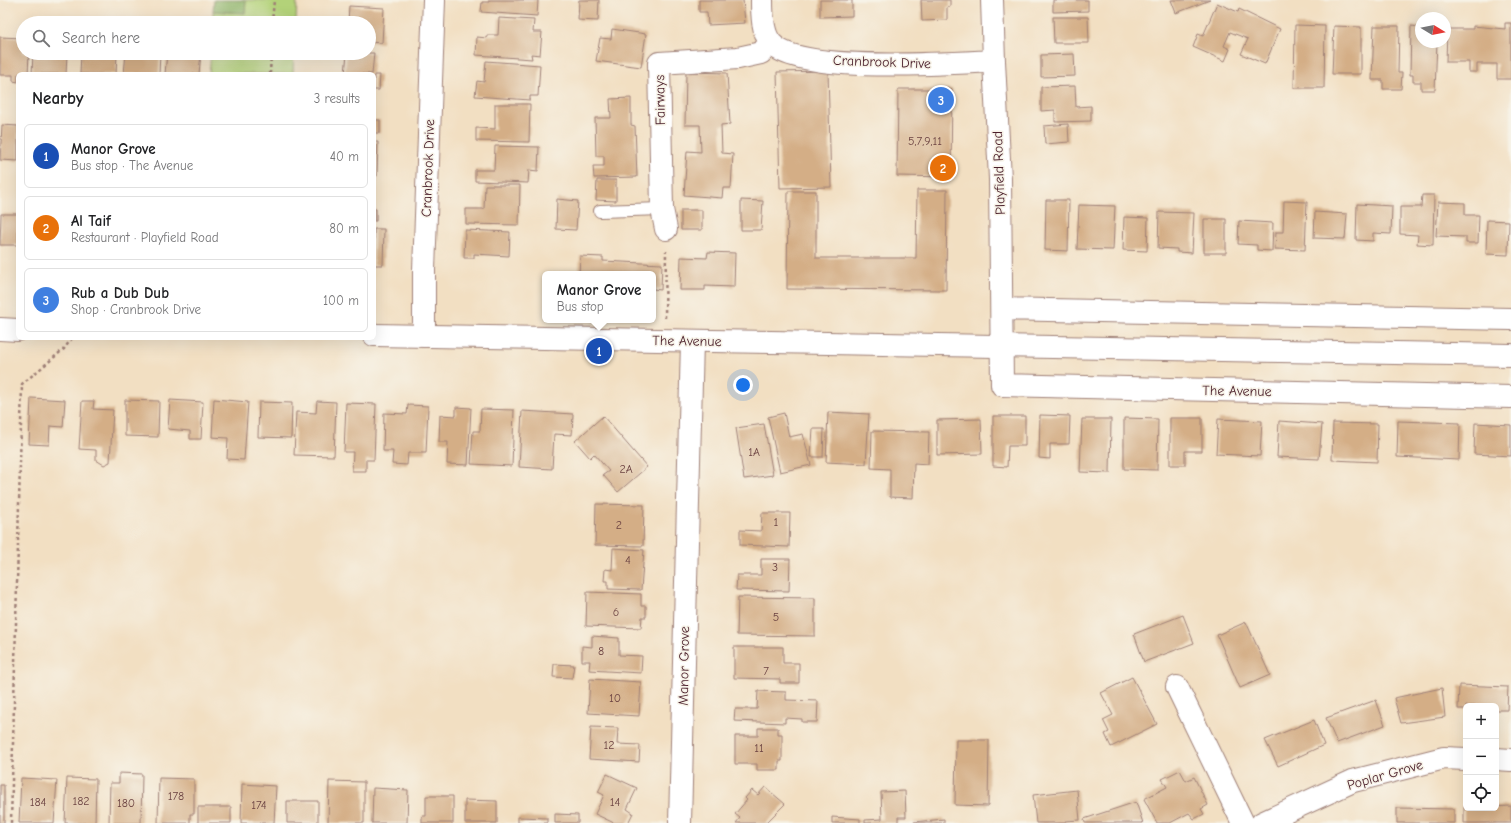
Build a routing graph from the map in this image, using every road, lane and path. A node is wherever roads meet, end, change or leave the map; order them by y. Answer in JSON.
{"nodes":[{"id":1,"x":274,"y":0,"type":"edge"},
{"id":2,"x":434,"y":0,"type":"edge"},
{"id":3,"x":762,"y":0,"type":"edge"},
{"id":4,"x":992,"y":0,"type":"edge"},
{"id":5,"x":273,"y":16,"type":"edge"},
{"id":6,"x":770,"y":43,"type":"junction"},
{"id":7,"x":271,"y":60,"type":"edge"},
{"id":8,"x":994,"y":61,"type":"junction"},
{"id":9,"x":270,"y":72,"type":"edge"},
{"id":10,"x":600,"y":211,"type":"dead end"},
{"id":11,"x":664,"y":219,"type":"junction"},
{"id":12,"x":1002,"y":309,"type":"junction"},
{"id":13,"x":1511,"y":319,"type":"edge"},
{"id":14,"x":0,"y":329,"type":"edge"},
{"id":15,"x":16,"y":330,"type":"edge"},
{"id":16,"x":376,"y":335,"type":"edge"},
{"id":17,"x":424,"y":336,"type":"junction"},
{"id":18,"x":71,"y":340,"type":"edge"},
{"id":19,"x":665,"y":340,"type":"junction"},
{"id":20,"x":692,"y":341,"type":"junction"},
{"id":21,"x":1001,"y":347,"type":"junction"},
{"id":22,"x":1511,"y":355,"type":"edge"},
{"id":23,"x":1511,"y":397,"type":"edge"},
{"id":24,"x":1177,"y":687,"type":"dead end"},
{"id":25,"x":1463,"y":759,"type":"edge"},
{"id":26,"x":1499,"y":759,"type":"edge"},
{"id":27,"x":1511,"y":760,"type":"edge"},
{"id":28,"x":11,"y":823,"type":"edge"},
{"id":29,"x":680,"y":823,"type":"edge"},
{"id":30,"x":1242,"y":823,"type":"edge"},
{"id":31,"x":1262,"y":823,"type":"edge"}],
"edges":[{"from":1,"to":5,"type":"path"},
{"from":2,"to":17,"type":"street","name":"Cranbrook Drive"},
{"from":3,"to":6,"type":"street"},
{"from":4,"to":8,"type":"street","name":"Playfield Road"},
{"from":6,"to":8,"type":"street","name":"Cranbrook Drive"},
{"from":6,"to":11,"type":"street","name":"Fairways"},
{"from":7,"to":9,"type":"path"},
{"from":8,"to":12,"type":"street","name":"Playfield Road"},
{"from":10,"to":11,"type":"lane"},
{"from":11,"to":19,"type":"path"},
{"from":12,"to":13,"type":"street"},
{"from":12,"to":21,"type":"street","name":"Playfield Road"},
{"from":14,"to":15,"type":"street"},
{"from":16,"to":17,"type":"street","name":"The Avenue"},
{"from":17,"to":19,"type":"street","name":"The Avenue"},
{"from":18,"to":28,"type":"path"},
{"from":19,"to":20,"type":"street","name":"The Avenue"},
{"from":20,"to":21,"type":"street","name":"The Avenue"},
{"from":20,"to":29,"type":"street","name":"Manor Grove"},
{"from":21,"to":22,"type":"street","name":"The Avenue"},
{"from":21,"to":23,"type":"street","name":"The Avenue"},
{"from":24,"to":30,"type":"street"},
{"from":25,"to":31,"type":"street","name":"Poplar Grove"},
{"from":26,"to":27,"type":"street"}]}
